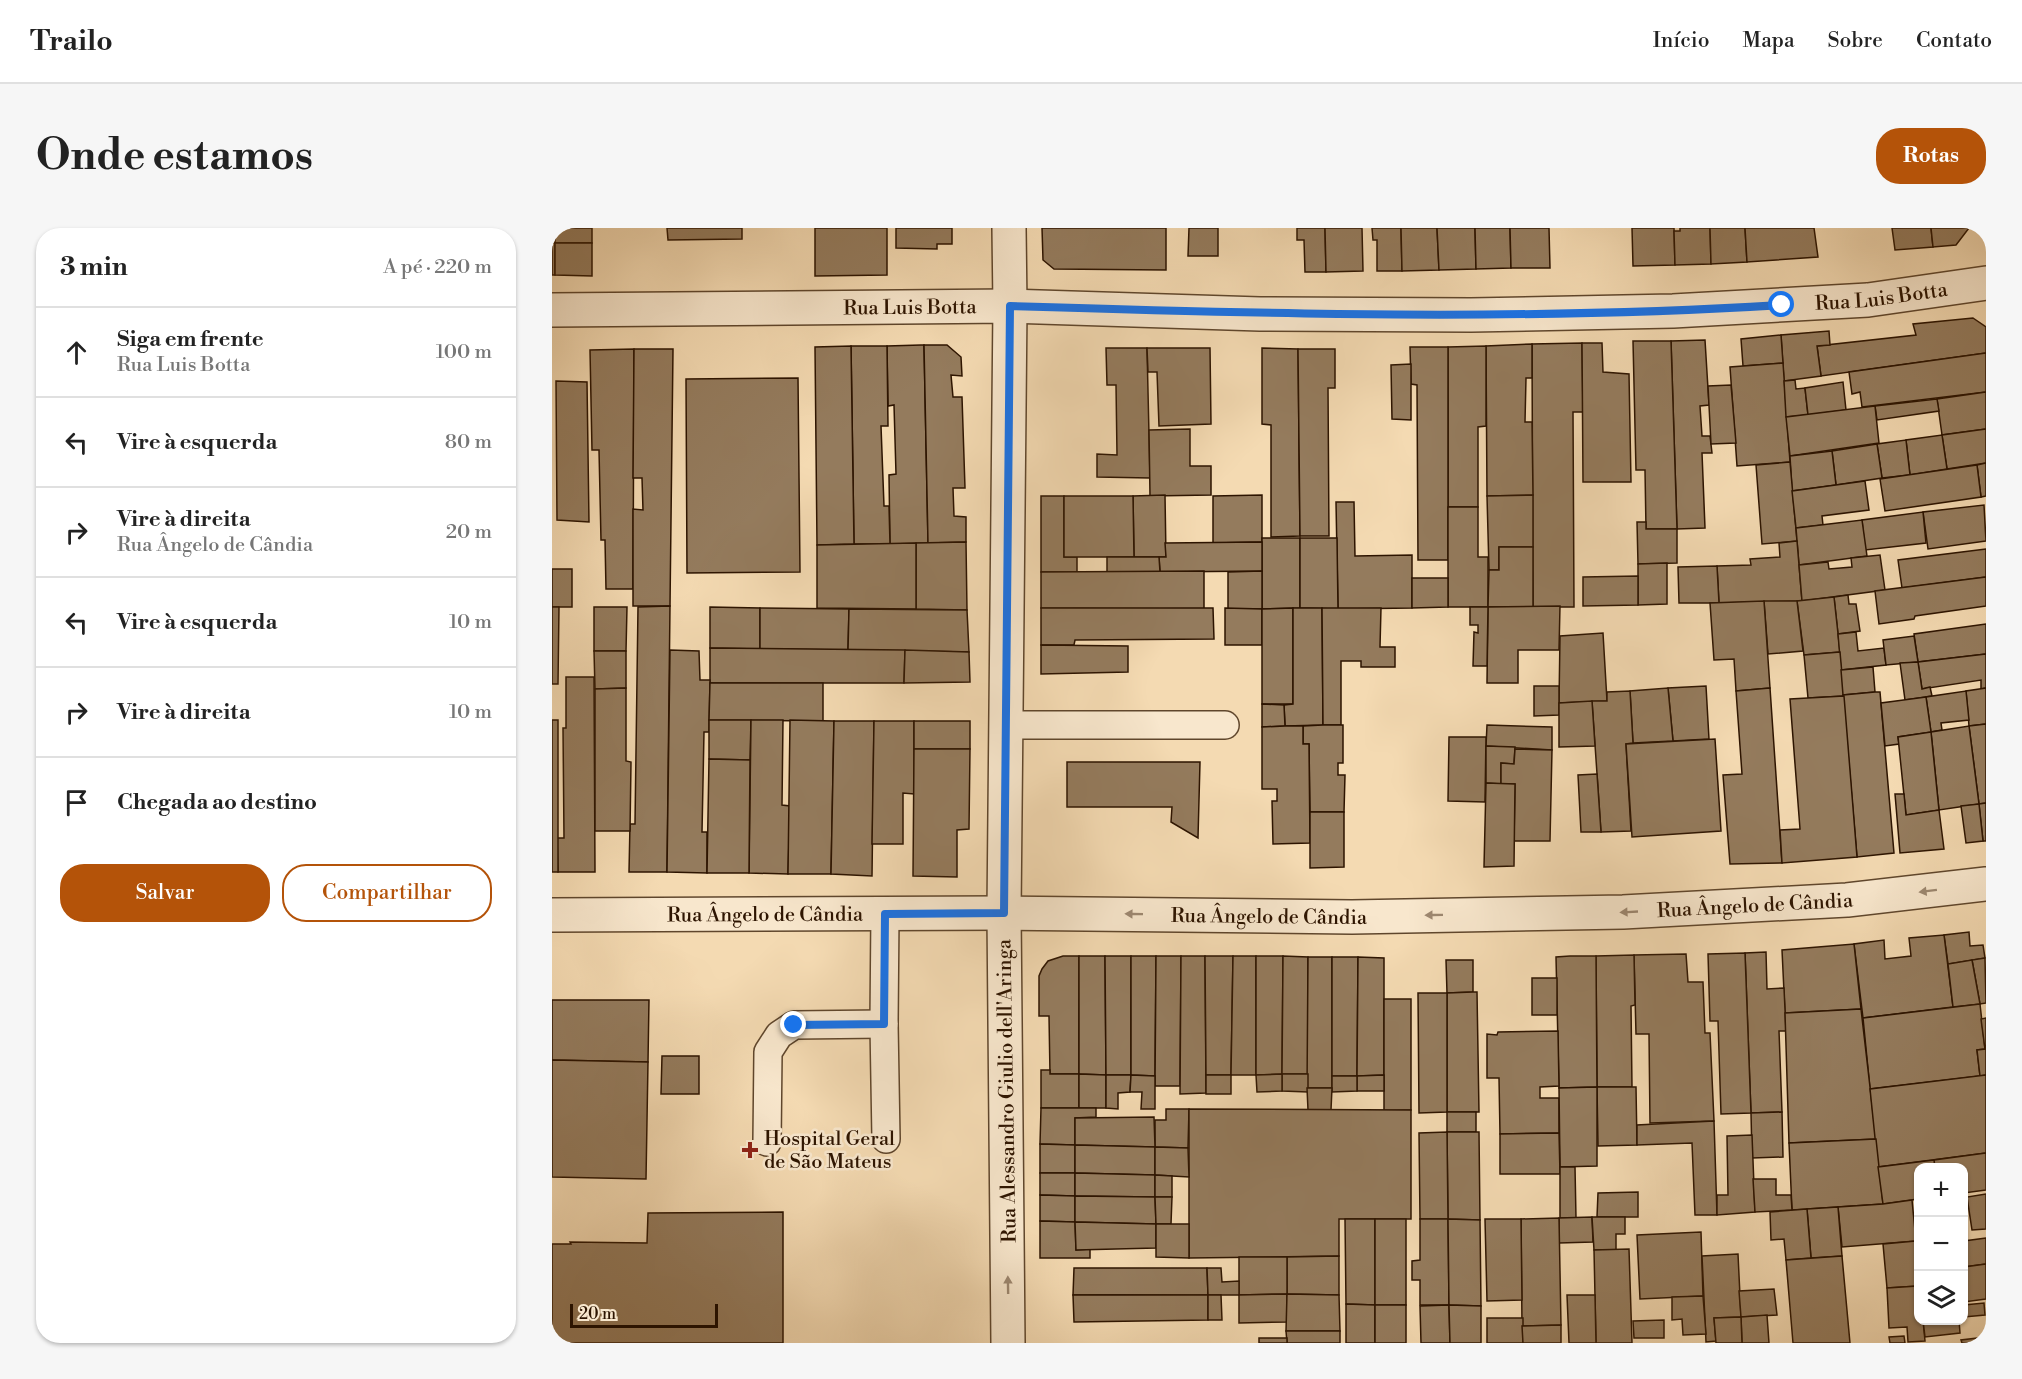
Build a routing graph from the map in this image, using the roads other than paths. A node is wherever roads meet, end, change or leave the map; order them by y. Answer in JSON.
{"nodes":[{"id":1,"x":1009,"y":228,"type":"edge"},
{"id":2,"x":1986,"y":284,"type":"edge"},
{"id":3,"x":1010,"y":306,"type":"junction"},
{"id":4,"x":552,"y":310,"type":"edge"},
{"id":5,"x":1006,"y":725,"type":"junction"},
{"id":6,"x":1225,"y":725,"type":"dead end"},
{"id":7,"x":1986,"y":884,"type":"edge"},
{"id":8,"x":1004,"y":913,"type":"junction"},
{"id":9,"x":885,"y":914,"type":"junction"},
{"id":10,"x":552,"y":915,"type":"edge"},
{"id":11,"x":884,"y":1024,"type":"junction"},
{"id":12,"x":886,"y":1139,"type":"dead end"},
{"id":13,"x":767,"y":1142,"type":"dead end"},
{"id":14,"x":1008,"y":1343,"type":"edge"}],
"edges":[{"from":1,"to":3,"type":"street","name":"Rua Alessandro Giulio dell'Aringa"},
{"from":2,"to":3,"type":"street","name":"Rua Luis Botta"},
{"from":3,"to":4,"type":"street","name":"Rua Luis Botta"},
{"from":3,"to":5,"type":"street","name":"Rua Alessandro Giulio dell'Aringa"},
{"from":5,"to":6,"type":"lane"},
{"from":5,"to":8,"type":"street","name":"Rua Alessandro Giulio dell'Aringa"},
{"from":7,"to":8,"type":"street","name":"Rua Ângelo de Cândia","one_way":true},
{"from":8,"to":9,"type":"street","name":"Rua Ângelo de Cândia"},
{"from":14,"to":8,"type":"street","name":"Rua Alessandro Giulio dell'Aringa","one_way":true},
{"from":9,"to":10,"type":"street","name":"Rua Ângelo de Cândia"},
{"from":9,"to":11,"type":"lane"},
{"from":11,"to":12,"type":"lane"},
{"from":11,"to":13,"type":"lane"}]}
